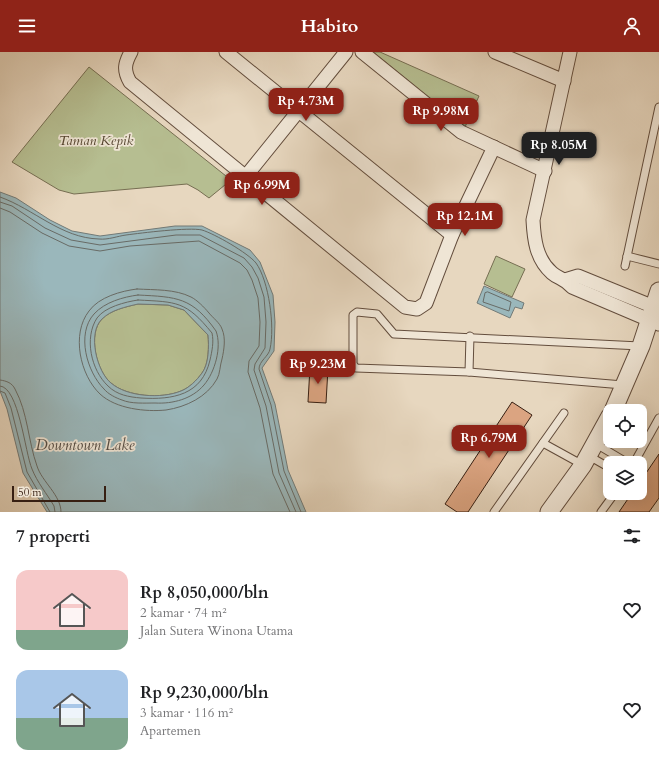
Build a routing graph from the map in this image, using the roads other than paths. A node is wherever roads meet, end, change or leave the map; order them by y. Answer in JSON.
{"nodes":[{"id":1,"x":131,"y":52,"type":"edge"},
{"id":2,"x":226,"y":52,"type":"edge"},
{"id":3,"x":346,"y":52,"type":"edge"},
{"id":4,"x":362,"y":52,"type":"edge"},
{"id":5,"x":495,"y":52,"type":"edge"},
{"id":6,"x":570,"y":52,"type":"edge"},
{"id":7,"x":564,"y":80,"type":"junction"},
{"id":8,"x":659,"y":107,"type":"edge"},
{"id":9,"x":299,"y":111,"type":"junction"},
{"id":10,"x":494,"y":147,"type":"junction"},
{"id":11,"x":545,"y":171,"type":"junction"},
{"id":12,"x":246,"y":176,"type":"junction"},
{"id":13,"x":452,"y":236,"type":"junction"},
{"id":14,"x":627,"y":256,"type":"junction"},
{"id":15,"x":659,"y":264,"type":"edge"},
{"id":16,"x":625,"y":266,"type":"dead end"},
{"id":17,"x":657,"y":305,"type":"edge"},
{"id":18,"x":470,"y":336,"type":"junction"},
{"id":19,"x":641,"y":346,"type":"junction"},
{"id":20,"x":469,"y":372,"type":"junction"},
{"id":21,"x":625,"y":385,"type":"junction"},
{"id":22,"x":616,"y":404,"type":"edge"},
{"id":23,"x":564,"y":413,"type":"dead end"},
{"id":24,"x":659,"y":418,"type":"edge"},
{"id":25,"x":603,"y":430,"type":"edge"},
{"id":26,"x":543,"y":443,"type":"junction"},
{"id":27,"x":590,"y":455,"type":"junction"},
{"id":28,"x":638,"y":456,"type":"edge"},
{"id":29,"x":603,"y":458,"type":"edge"},
{"id":30,"x":603,"y":463,"type":"edge"},
{"id":31,"x":610,"y":500,"type":"edge"},
{"id":32,"x":494,"y":512,"type":"edge"},
{"id":33,"x":549,"y":512,"type":"edge"},
{"id":34,"x":601,"y":512,"type":"edge"}],
"edges":[{"from":1,"to":12,"type":"street"},
{"from":2,"to":9,"type":"street"},
{"from":3,"to":9,"type":"street"},
{"from":4,"to":10,"type":"street"},
{"from":5,"to":7,"type":"street"},
{"from":6,"to":7,"type":"street"},
{"from":7,"to":11,"type":"street"},
{"from":8,"to":14,"type":"lane"},
{"from":9,"to":12,"type":"street"},
{"from":9,"to":13,"type":"street"},
{"from":10,"to":11,"type":"street"},
{"from":10,"to":13,"type":"street"},
{"from":11,"to":17,"type":"street"},
{"from":12,"to":13,"type":"street"},
{"from":14,"to":15,"type":"lane"},
{"from":14,"to":16,"type":"lane"},
{"from":17,"to":19,"type":"street"},
{"from":18,"to":19,"type":"lane"},
{"from":18,"to":20,"type":"lane"},
{"from":18,"to":20,"type":"lane"},
{"from":19,"to":21,"type":"street"},
{"from":20,"to":21,"type":"lane"},
{"from":21,"to":22,"type":"street"},
{"from":23,"to":26,"type":"lane"},
{"from":24,"to":28,"type":"lane"},
{"from":25,"to":27,"type":"street"},
{"from":26,"to":27,"type":"lane"},
{"from":26,"to":32,"type":"lane"},
{"from":27,"to":29,"type":"lane"},
{"from":27,"to":30,"type":"lane"},
{"from":27,"to":33,"type":"street"},
{"from":31,"to":34,"type":"lane"}]}
